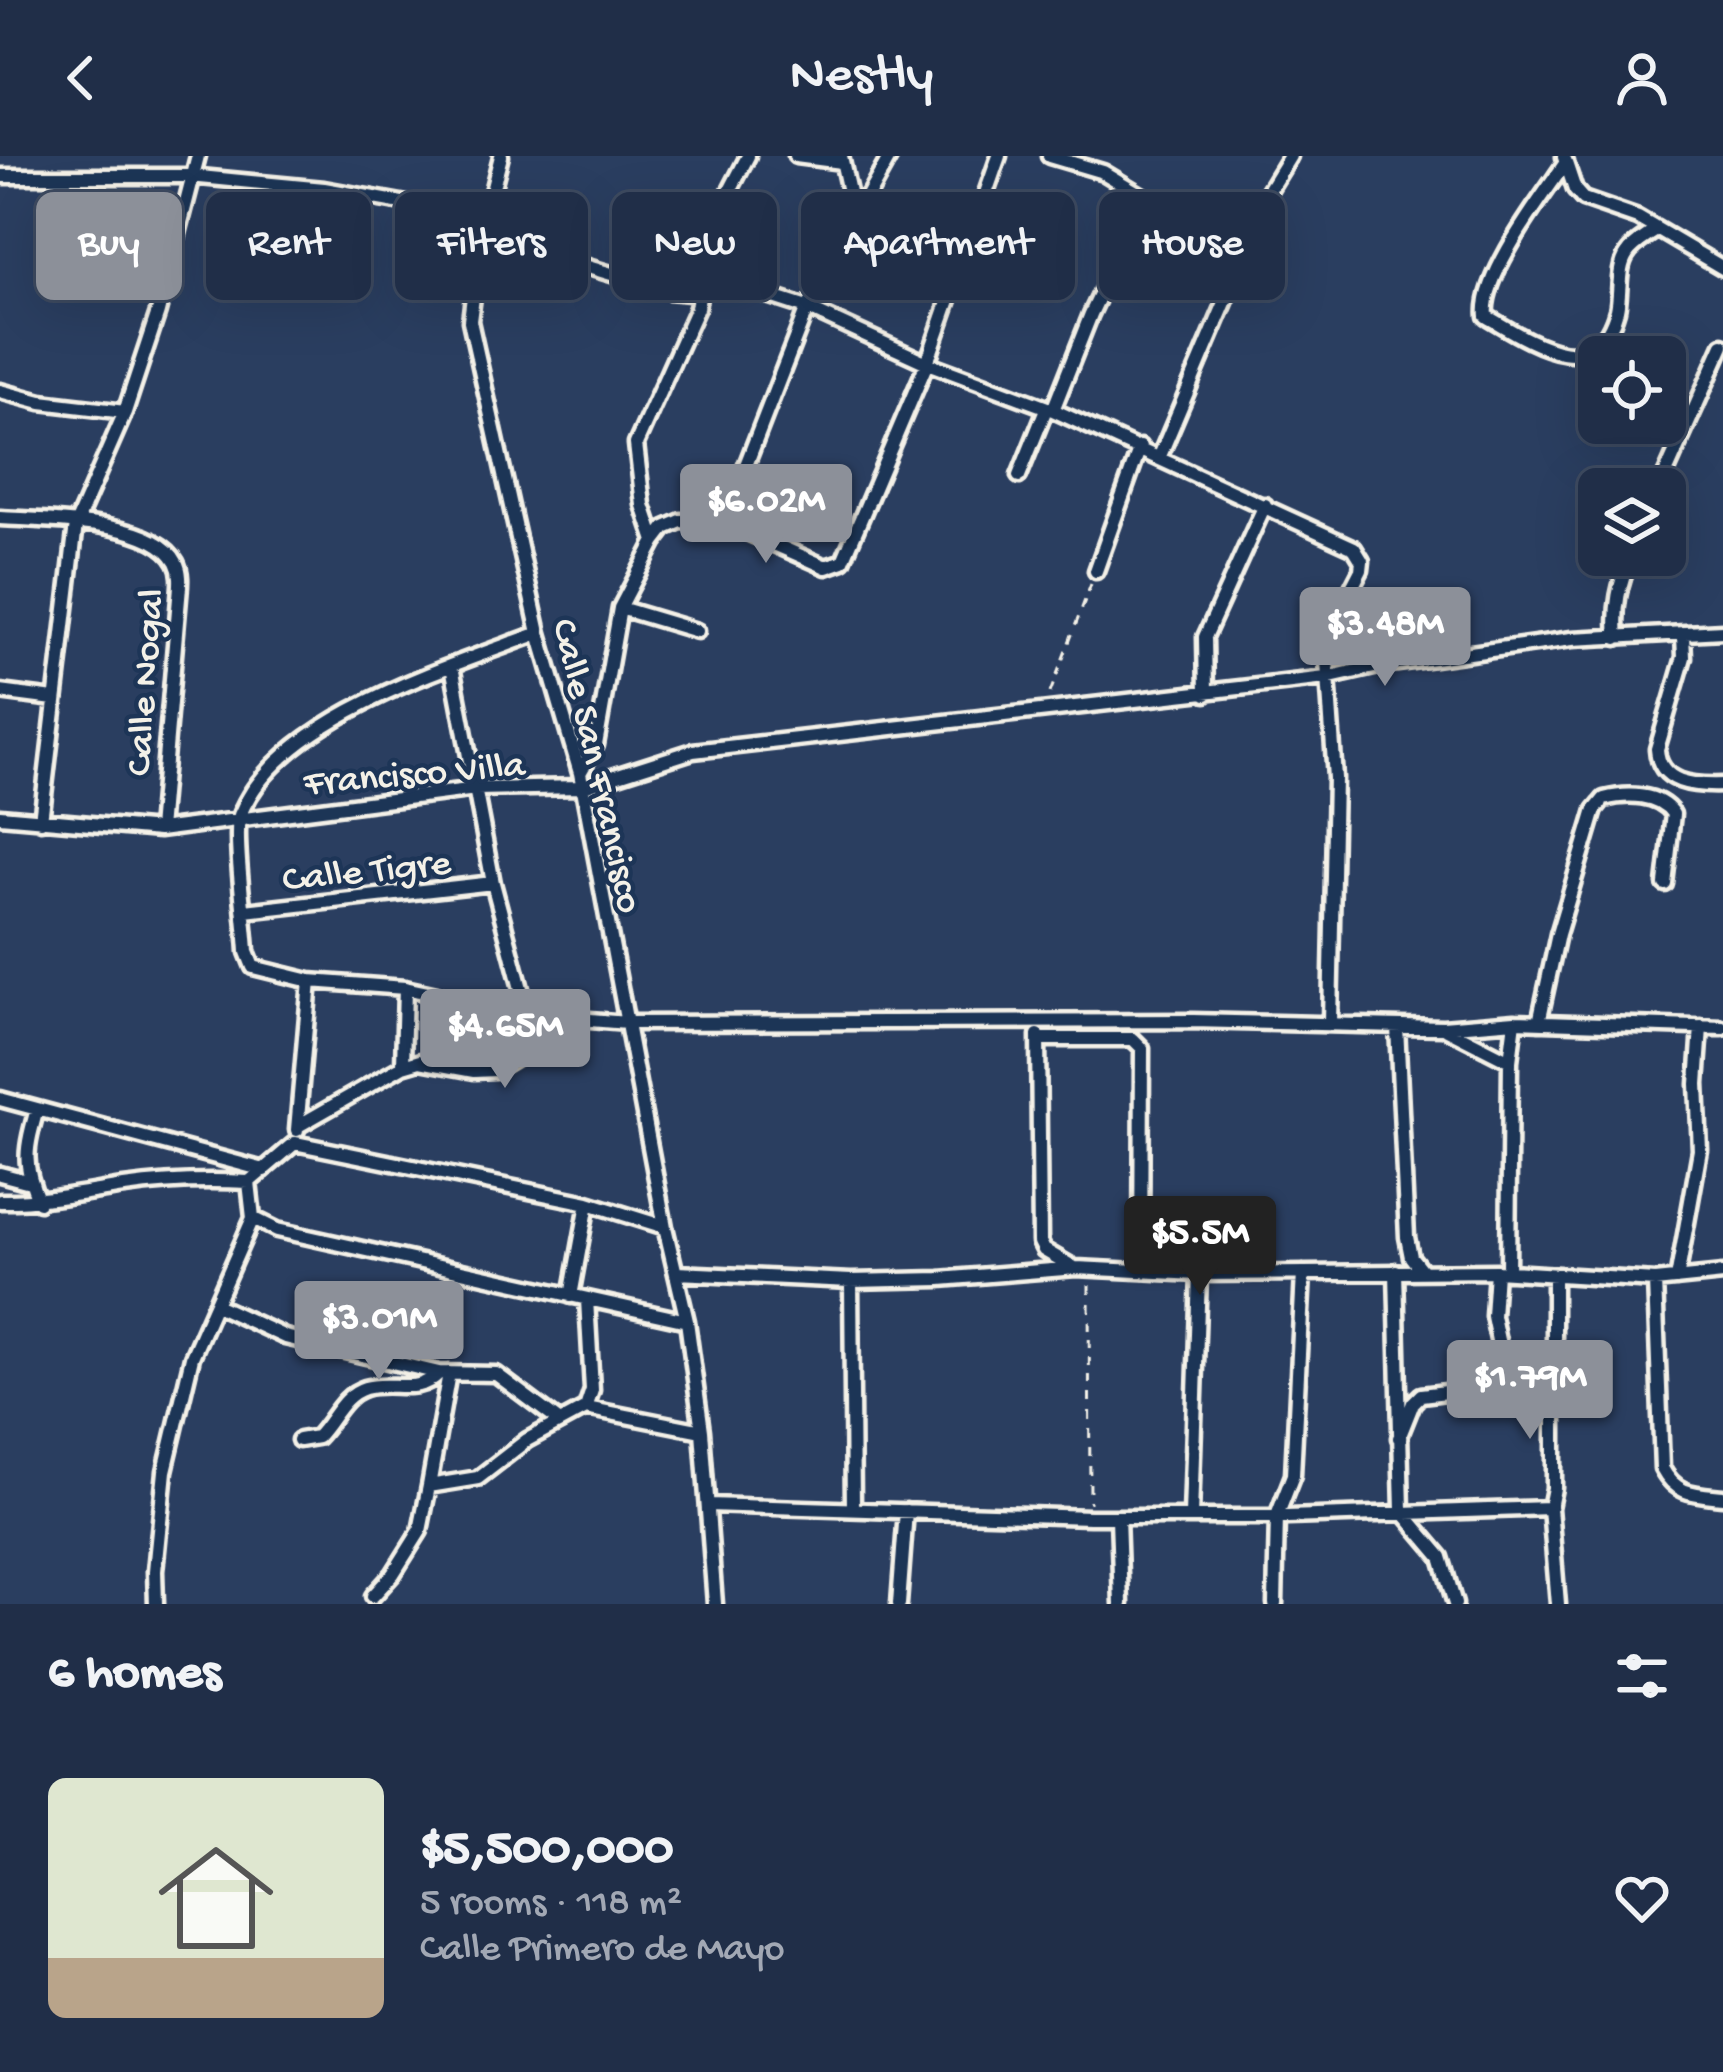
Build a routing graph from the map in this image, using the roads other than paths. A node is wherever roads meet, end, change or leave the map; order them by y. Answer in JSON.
{"nodes":[{"id":1,"x":198,"y":156,"type":"edge"},
{"id":2,"x":501,"y":156,"type":"edge"},
{"id":3,"x":748,"y":156,"type":"edge"},
{"id":4,"x":796,"y":156,"type":"edge"},
{"id":5,"x":890,"y":156,"type":"edge"},
{"id":6,"x":999,"y":156,"type":"edge"},
{"id":7,"x":1049,"y":156,"type":"edge"},
{"id":8,"x":1290,"y":156,"type":"edge"},
{"id":9,"x":842,"y":159,"type":"edge"},
{"id":10,"x":1564,"y":159,"type":"edge"},
{"id":11,"x":0,"y":176,"type":"edge"},
{"id":12,"x":190,"y":176,"type":"junction"},
{"id":13,"x":492,"y":192,"type":"edge"},
{"id":14,"x":729,"y":192,"type":"edge"},
{"id":15,"x":849,"y":192,"type":"edge"},
{"id":16,"x":870,"y":192,"type":"edge"},
{"id":17,"x":1136,"y":192,"type":"edge"},
{"id":18,"x":1268,"y":192,"type":"edge"},
{"id":19,"x":395,"y":201,"type":"edge"},
{"id":20,"x":1656,"y":230,"type":"junction"},
{"id":21,"x":1723,"y":268,"type":"edge"},
{"id":22,"x":1099,"y":297,"type":"edge"},
{"id":23,"x":777,"y":298,"type":"edge"},
{"id":24,"x":472,"y":300,"type":"edge"},
{"id":25,"x":697,"y":300,"type":"edge"},
{"id":26,"x":813,"y":300,"type":"edge"},
{"id":27,"x":1227,"y":300,"type":"edge"},
{"id":28,"x":807,"y":308,"type":"junction"},
{"id":29,"x":1723,"y":345,"type":"edge"},
{"id":30,"x":927,"y":363,"type":"junction"},
{"id":31,"x":0,"y":391,"type":"edge"},
{"id":32,"x":1049,"y":409,"type":"junction"},
{"id":33,"x":125,"y":412,"type":"junction"},
{"id":34,"x":1140,"y":447,"type":"junction"},
{"id":35,"x":1160,"y":456,"type":"junction"},
{"id":36,"x":1668,"y":468,"type":"edge"},
{"id":37,"x":1019,"y":476,"type":"dead end"},
{"id":38,"x":1265,"y":505,"type":"junction"},
{"id":39,"x":0,"y":518,"type":"edge"},
{"id":40,"x":724,"y":522,"type":"junction"},
{"id":41,"x":76,"y":524,"type":"junction"},
{"id":42,"x":656,"y":542,"type":"junction"},
{"id":43,"x":1096,"y":571,"type":"road end"},
{"id":44,"x":1622,"y":576,"type":"edge"},
{"id":45,"x":620,"y":608,"type":"junction"},
{"id":46,"x":697,"y":631,"type":"dead end"},
{"id":47,"x":1723,"y":631,"type":"edge"},
{"id":48,"x":539,"y":633,"type":"junction"},
{"id":49,"x":1683,"y":636,"type":"junction"},
{"id":50,"x":1617,"y":638,"type":"junction"},
{"id":51,"x":452,"y":666,"type":"junction"},
{"id":52,"x":1326,"y":679,"type":"junction"},
{"id":53,"x":0,"y":692,"type":"edge"},
{"id":54,"x":1206,"y":694,"type":"junction"},
{"id":55,"x":54,"y":699,"type":"junction"},
{"id":56,"x":580,"y":780,"type":"junction"},
{"id":57,"x":1723,"y":785,"type":"edge"},
{"id":58,"x":476,"y":789,"type":"junction"},
{"id":59,"x":0,"y":816,"type":"edge"},
{"id":60,"x":238,"y":818,"type":"junction"},
{"id":61,"x":41,"y":821,"type":"junction"},
{"id":62,"x":159,"y":830,"type":"junction"},
{"id":63,"x":494,"y":883,"type":"junction"},
{"id":64,"x":1665,"y":884,"type":"dead end"},
{"id":65,"x":245,"y":911,"type":"junction"},
{"id":66,"x":310,"y":981,"type":"junction"},
{"id":67,"x":405,"y":988,"type":"junction"},
{"id":68,"x":528,"y":1015,"type":"junction"},
{"id":69,"x":1515,"y":1021,"type":"junction"},
{"id":70,"x":1038,"y":1022,"type":"junction"},
{"id":71,"x":1330,"y":1022,"type":"junction"},
{"id":72,"x":1538,"y":1022,"type":"junction"},
{"id":73,"x":627,"y":1023,"type":"junction"},
{"id":74,"x":1397,"y":1027,"type":"junction"},
{"id":75,"x":1443,"y":1027,"type":"junction"},
{"id":76,"x":1700,"y":1027,"type":"junction"},
{"id":77,"x":1723,"y":1028,"type":"edge"},
{"id":78,"x":1038,"y":1039,"type":"junction"},
{"id":79,"x":1510,"y":1061,"type":"junction"},
{"id":80,"x":403,"y":1066,"type":"junction"},
{"id":81,"x":0,"y":1099,"type":"edge"},
{"id":82,"x":37,"y":1109,"type":"junction"},
{"id":83,"x":298,"y":1126,"type":"junction"},
{"id":84,"x":295,"y":1143,"type":"junction"},
{"id":85,"x":230,"y":1161,"type":"junction"},
{"id":86,"x":265,"y":1170,"type":"junction"},
{"id":87,"x":0,"y":1174,"type":"edge"},
{"id":88,"x":225,"y":1181,"type":"junction"},
{"id":89,"x":30,"y":1182,"type":"junction"},
{"id":90,"x":249,"y":1182,"type":"junction"},
{"id":91,"x":0,"y":1201,"type":"edge"},
{"id":92,"x":16,"y":1202,"type":"junction"},
{"id":93,"x":39,"y":1202,"type":"junction"},
{"id":94,"x":588,"y":1203,"type":"junction"},
{"id":95,"x":0,"y":1214,"type":"edge"},
{"id":96,"x":253,"y":1219,"type":"junction"},
{"id":97,"x":665,"y":1227,"type":"junction"},
{"id":98,"x":1083,"y":1268,"type":"junction"},
{"id":99,"x":1141,"y":1271,"type":"junction"},
{"id":100,"x":1396,"y":1271,"type":"junction"},
{"id":101,"x":1422,"y":1271,"type":"junction"},
{"id":102,"x":1502,"y":1271,"type":"junction"},
{"id":103,"x":676,"y":1273,"type":"junction"},
{"id":104,"x":1304,"y":1273,"type":"junction"},
{"id":105,"x":1199,"y":1274,"type":"junction"},
{"id":106,"x":1723,"y":1274,"type":"edge"},
{"id":107,"x":1554,"y":1277,"type":"junction"},
{"id":108,"x":1678,"y":1279,"type":"junction"},
{"id":109,"x":850,"y":1281,"type":"junction"},
{"id":110,"x":1655,"y":1282,"type":"junction"},
{"id":111,"x":571,"y":1296,"type":"junction"},
{"id":112,"x":586,"y":1299,"type":"junction"},
{"id":113,"x":216,"y":1305,"type":"junction"},
{"id":114,"x":687,"y":1321,"type":"junction"},
{"id":115,"x":444,"y":1373,"type":"junction"},
{"id":116,"x":586,"y":1408,"type":"junction"},
{"id":117,"x":560,"y":1422,"type":"junction"},
{"id":118,"x":702,"y":1431,"type":"junction"},
{"id":119,"x":1398,"y":1439,"type":"junction"},
{"id":120,"x":299,"y":1440,"type":"dead end"},
{"id":121,"x":429,"y":1486,"type":"junction"},
{"id":122,"x":1723,"y":1497,"type":"edge"},
{"id":123,"x":709,"y":1505,"type":"junction"},
{"id":124,"x":854,"y":1508,"type":"junction"},
{"id":125,"x":1550,"y":1508,"type":"junction"},
{"id":126,"x":1402,"y":1510,"type":"junction"},
{"id":127,"x":906,"y":1511,"type":"junction"},
{"id":128,"x":1191,"y":1516,"type":"junction"},
{"id":129,"x":1276,"y":1516,"type":"junction"},
{"id":130,"x":1118,"y":1517,"type":"junction"},
{"id":131,"x":373,"y":1596,"type":"dead end"},
{"id":132,"x":156,"y":1604,"type":"edge"},
{"id":133,"x":715,"y":1604,"type":"edge"},
{"id":134,"x":899,"y":1604,"type":"edge"},
{"id":135,"x":1121,"y":1604,"type":"edge"},
{"id":136,"x":1275,"y":1604,"type":"edge"},
{"id":137,"x":1455,"y":1604,"type":"edge"},
{"id":138,"x":1558,"y":1604,"type":"edge"}],
"edges":[{"from":1,"to":12,"type":"street"},
{"from":2,"to":13,"type":"street","name":"Calle San Francisco"},
{"from":3,"to":14,"type":"street"},
{"from":4,"to":9,"type":"street"},
{"from":5,"to":16,"type":"street"},
{"from":6,"to":30,"type":"street"},
{"from":7,"to":17,"type":"street"},
{"from":8,"to":18,"type":"street"},
{"from":9,"to":15,"type":"street"},
{"from":10,"to":20,"type":"street"},
{"from":10,"to":20,"type":"street"},
{"from":11,"to":12,"type":"street"},
{"from":12,"to":19,"type":"street"},
{"from":12,"to":33,"type":"street"},
{"from":20,"to":21,"type":"street"},
{"from":22,"to":32,"type":"street"},
{"from":23,"to":28,"type":"street"},
{"from":24,"to":48,"type":"street","name":"Calle San Francisco"},
{"from":25,"to":42,"type":"street"},
{"from":26,"to":28,"type":"street"},
{"from":27,"to":35,"type":"street"},
{"from":28,"to":30,"type":"street"},
{"from":28,"to":40,"type":"street"},
{"from":29,"to":36,"type":"street"},
{"from":30,"to":32,"type":"street"},
{"from":30,"to":40,"type":"street"},
{"from":31,"to":33,"type":"street"},
{"from":32,"to":34,"type":"street"},
{"from":32,"to":37,"type":"street"},
{"from":33,"to":41,"type":"street"},
{"from":34,"to":35,"type":"street"},
{"from":34,"to":43,"type":"street"},
{"from":35,"to":38,"type":"street"},
{"from":38,"to":52,"type":"street"},
{"from":38,"to":54,"type":"street"},
{"from":39,"to":41,"type":"street"},
{"from":40,"to":42,"type":"street"},
{"from":41,"to":55,"type":"street"},
{"from":41,"to":62,"type":"street","name":"Calle Nogal"},
{"from":42,"to":45,"type":"street"},
{"from":44,"to":50,"type":"street"},
{"from":45,"to":46,"type":"street"},
{"from":45,"to":56,"type":"street"},
{"from":47,"to":49,"type":"street","name":"Francisco Villa"},
{"from":48,"to":51,"type":"street"},
{"from":48,"to":56,"type":"street","name":"Calle San Francisco"},
{"from":49,"to":50,"type":"street","name":"Francisco Villa"},
{"from":49,"to":57,"type":"street"},
{"from":50,"to":52,"type":"street","name":"Francisco Villa"},
{"from":51,"to":58,"type":"street"},
{"from":51,"to":60,"type":"street"},
{"from":52,"to":54,"type":"street","name":"Francisco Villa"},
{"from":52,"to":71,"type":"street"},
{"from":53,"to":55,"type":"street"},
{"from":54,"to":56,"type":"street","name":"Francisco Villa"},
{"from":55,"to":61,"type":"street"},
{"from":56,"to":58,"type":"street","name":"Francisco Villa"},
{"from":56,"to":73,"type":"street","name":"Calle San Francisco"},
{"from":58,"to":60,"type":"street","name":"Francisco Villa"},
{"from":58,"to":63,"type":"street"},
{"from":59,"to":61,"type":"street","name":"Francisco Villa"},
{"from":60,"to":62,"type":"street","name":"Francisco Villa"},
{"from":60,"to":65,"type":"street"},
{"from":61,"to":62,"type":"street","name":"Francisco Villa"},
{"from":63,"to":65,"type":"street","name":"Calle Tigre"},
{"from":63,"to":68,"type":"street"},
{"from":64,"to":72,"type":"street"},
{"from":65,"to":66,"type":"street"},
{"from":66,"to":67,"type":"street"},
{"from":66,"to":83,"type":"street"},
{"from":67,"to":68,"type":"street"},
{"from":67,"to":80,"type":"street"},
{"from":68,"to":73,"type":"street"},
{"from":68,"to":80,"type":"street"},
{"from":69,"to":72,"type":"street"},
{"from":69,"to":75,"type":"street"},
{"from":69,"to":79,"type":"street"},
{"from":70,"to":71,"type":"street"},
{"from":70,"to":73,"type":"street"},
{"from":70,"to":78,"type":"street"},
{"from":71,"to":74,"type":"street"},
{"from":72,"to":76,"type":"street"},
{"from":73,"to":97,"type":"street","name":"Calle San Francisco"},
{"from":74,"to":75,"type":"street"},
{"from":74,"to":101,"type":"street"},
{"from":75,"to":79,"type":"street"},
{"from":76,"to":77,"type":"street"},
{"from":76,"to":108,"type":"street"},
{"from":78,"to":98,"type":"street"},
{"from":78,"to":99,"type":"street"},
{"from":79,"to":102,"type":"street"},
{"from":80,"to":83,"type":"street"},
{"from":81,"to":82,"type":"street"},
{"from":82,"to":85,"type":"street"},
{"from":82,"to":89,"type":"street"},
{"from":83,"to":84,"type":"street"},
{"from":84,"to":86,"type":"street"},
{"from":84,"to":94,"type":"street"},
{"from":85,"to":86,"type":"street"},
{"from":85,"to":88,"type":"street"},
{"from":86,"to":90,"type":"street"},
{"from":87,"to":89,"type":"street"},
{"from":88,"to":90,"type":"street"},
{"from":88,"to":93,"type":"street"},
{"from":89,"to":93,"type":"street"},
{"from":90,"to":96,"type":"street"},
{"from":91,"to":92,"type":"street"},
{"from":92,"to":93,"type":"street"},
{"from":92,"to":95,"type":"street"},
{"from":94,"to":97,"type":"street"},
{"from":94,"to":111,"type":"street"},
{"from":96,"to":111,"type":"street"},
{"from":96,"to":113,"type":"street"},
{"from":97,"to":103,"type":"street","name":"Calle San Francisco"},
{"from":98,"to":99,"type":"street"},
{"from":98,"to":109,"type":"street"},
{"from":99,"to":105,"type":"street"},
{"from":100,"to":101,"type":"street"},
{"from":100,"to":104,"type":"street"},
{"from":100,"to":119,"type":"street"},
{"from":101,"to":102,"type":"street"},
{"from":102,"to":107,"type":"street"},
{"from":102,"to":119,"type":"street"},
{"from":103,"to":109,"type":"street"},
{"from":103,"to":114,"type":"street","name":"Calle San Francisco"},
{"from":104,"to":105,"type":"street"},
{"from":104,"to":129,"type":"street"},
{"from":105,"to":128,"type":"street"},
{"from":106,"to":108,"type":"street"},
{"from":107,"to":110,"type":"street"},
{"from":107,"to":125,"type":"street"},
{"from":108,"to":110,"type":"street"},
{"from":109,"to":124,"type":"street"},
{"from":110,"to":122,"type":"street"},
{"from":111,"to":112,"type":"street"},
{"from":112,"to":114,"type":"street"},
{"from":112,"to":116,"type":"street"},
{"from":113,"to":115,"type":"street"},
{"from":113,"to":132,"type":"street"},
{"from":114,"to":118,"type":"street","name":"Calle San Francisco"},
{"from":115,"to":117,"type":"street"},
{"from":115,"to":120,"type":"street"},
{"from":115,"to":121,"type":"street"},
{"from":116,"to":117,"type":"street"},
{"from":116,"to":118,"type":"street"},
{"from":117,"to":121,"type":"street"},
{"from":118,"to":123,"type":"street","name":"Calle San Francisco"},
{"from":119,"to":126,"type":"street"},
{"from":121,"to":131,"type":"street"},
{"from":123,"to":124,"type":"street"},
{"from":123,"to":133,"type":"street","name":"Calle San Francisco"},
{"from":124,"to":127,"type":"street"},
{"from":125,"to":126,"type":"street"},
{"from":125,"to":138,"type":"street"},
{"from":126,"to":129,"type":"street"},
{"from":126,"to":137,"type":"street"},
{"from":127,"to":130,"type":"street"},
{"from":127,"to":134,"type":"street"},
{"from":128,"to":129,"type":"street"},
{"from":128,"to":130,"type":"street"},
{"from":129,"to":136,"type":"street"},
{"from":130,"to":135,"type":"street"}]}
